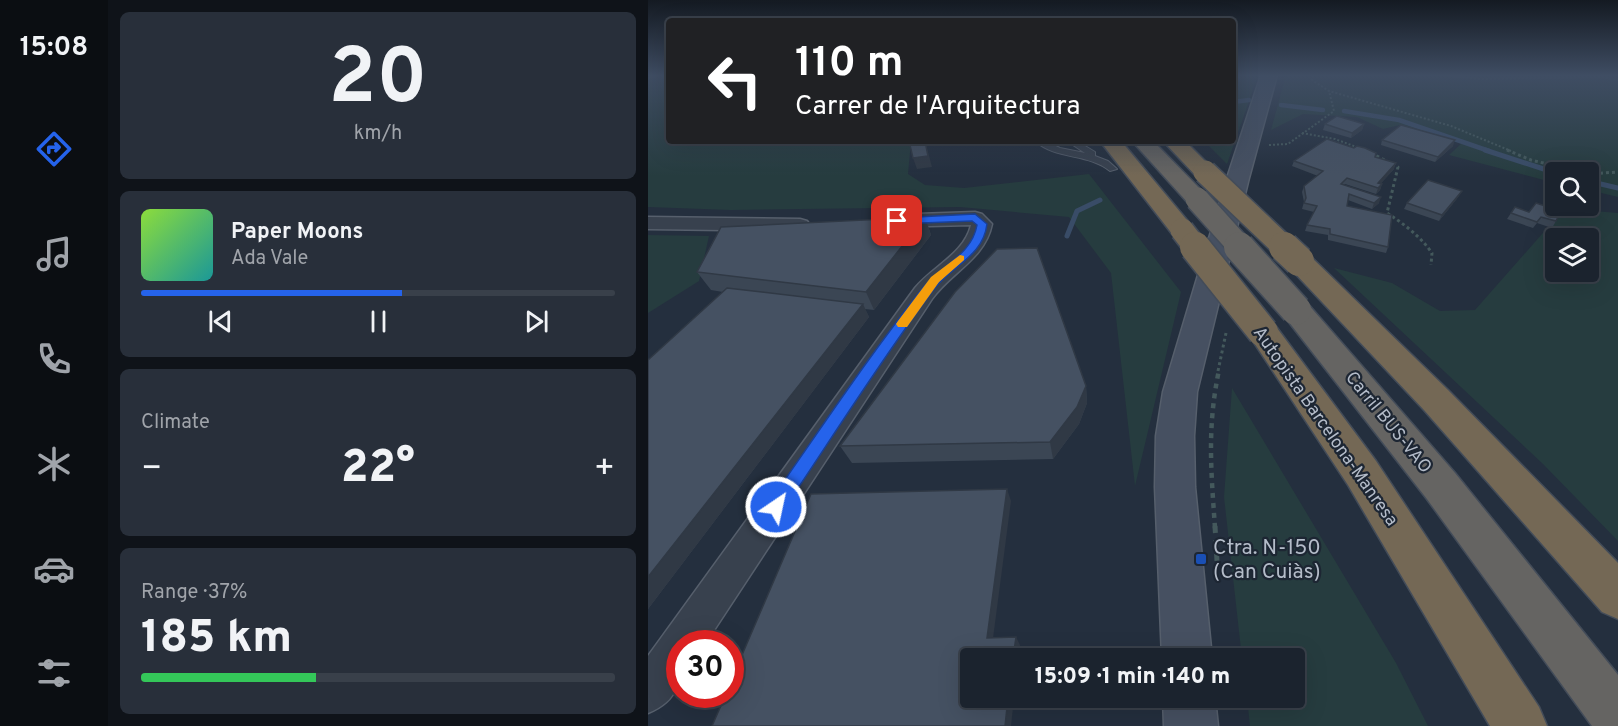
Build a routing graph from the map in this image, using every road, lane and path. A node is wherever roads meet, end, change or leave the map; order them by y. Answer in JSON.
{"nodes":[{"id":1,"x":1259,"y":109,"type":"edge"},
{"id":2,"x":1333,"y":109,"type":"edge"},
{"id":3,"x":1391,"y":109,"type":"edge"},
{"id":4,"x":1302,"y":133,"type":"junction"},
{"id":5,"x":1045,"y":144,"type":"edge"},
{"id":6,"x":1078,"y":144,"type":"edge"},
{"id":7,"x":1145,"y":144,"type":"edge"},
{"id":8,"x":1176,"y":144,"type":"edge"},
{"id":9,"x":1248,"y":144,"type":"junction"},
{"id":10,"x":1107,"y":156,"type":"edge"},
{"id":11,"x":1545,"y":163,"type":"edge"},
{"id":12,"x":1618,"y":172,"type":"edge"},
{"id":13,"x":1599,"y":173,"type":"edge"},
{"id":14,"x":867,"y":222,"type":"edge"},
{"id":15,"x":648,"y":223,"type":"edge"},
{"id":16,"x":816,"y":225,"type":"edge"},
{"id":17,"x":1431,"y":265,"type":"dead end"},
{"id":18,"x":1266,"y":315,"type":"junction"},
{"id":19,"x":1213,"y":398,"type":"dead end"},
{"id":20,"x":1218,"y":565,"type":"dead end"},
{"id":21,"x":1618,"y":596,"type":"edge"},
{"id":22,"x":690,"y":630,"type":"edge"},
{"id":23,"x":1555,"y":633,"type":"junction"},
{"id":24,"x":1186,"y":648,"type":"edge"},
{"id":25,"x":666,"y":666,"type":"edge"},
{"id":26,"x":648,"y":692,"type":"edge"},
{"id":27,"x":1190,"y":708,"type":"edge"},
{"id":28,"x":1618,"y":708,"type":"edge"},
{"id":29,"x":1618,"y":717,"type":"edge"},
{"id":30,"x":1191,"y":726,"type":"edge"},
{"id":31,"x":1520,"y":726,"type":"edge"},
{"id":32,"x":1615,"y":726,"type":"edge"}],
"edges":[{"from":1,"to":9,"type":"main road"},
{"from":2,"to":4,"type":"path"},
{"from":3,"to":11,"type":"path"},
{"from":4,"to":9,"type":"path"},
{"from":4,"to":17,"type":"path"},
{"from":5,"to":10,"type":"lane"},
{"from":6,"to":10,"type":"lane"},
{"from":7,"to":18,"type":"highway","name":"Carril BUS-VAO","bridge":true},
{"from":8,"to":21,"type":"highway","bridge":true},
{"from":9,"to":24,"type":"main road"},
{"from":10,"to":18,"type":"highway","name":"Autopista Barcelona-Manresa","bridge":true},
{"from":12,"to":13,"type":"path"},
{"from":14,"to":22,"type":"street"},
{"from":15,"to":16,"type":"street"},
{"from":18,"to":23,"type":"highway","name":"Carril BUS-VAO"},
{"from":18,"to":31,"type":"highway","name":"Autopista Barcelona-Manresa"},
{"from":19,"to":20,"type":"path"},
{"from":23,"to":28,"type":"highway"},
{"from":23,"to":29,"type":"highway","name":"Carril BUS-VAO"},
{"from":23,"to":32,"type":"highway"},
{"from":25,"to":26,"type":"street"},
{"from":27,"to":30,"type":"main road"}]}
